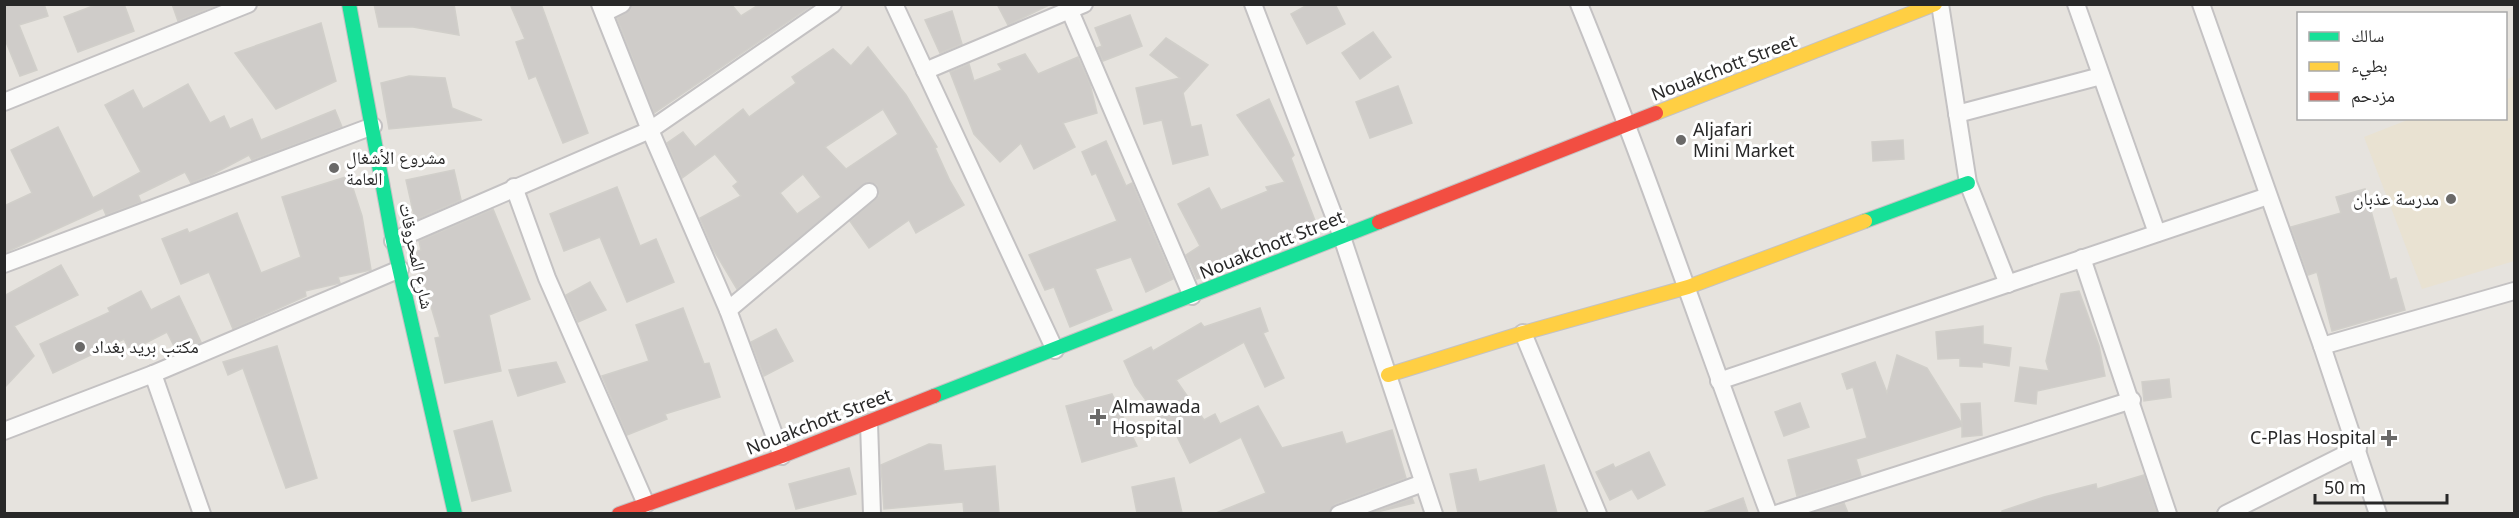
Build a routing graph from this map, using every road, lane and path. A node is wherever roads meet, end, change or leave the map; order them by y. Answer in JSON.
{"nodes":[{"id":1,"x":248,"y":4,"type":"edge"},
{"id":2,"x":349,"y":4,"type":"edge"},
{"id":3,"x":622,"y":4,"type":"edge"},
{"id":4,"x":833,"y":4,"type":"edge"},
{"id":5,"x":894,"y":4,"type":"edge"},
{"id":6,"x":1252,"y":4,"type":"edge"},
{"id":7,"x":1579,"y":4,"type":"edge"},
{"id":8,"x":2076,"y":4,"type":"edge"},
{"id":9,"x":2201,"y":4,"type":"edge"},
{"id":10,"x":1930,"y":6,"type":"edge"},
{"id":11,"x":1077,"y":8,"type":"edge"},
{"id":12,"x":602,"y":9,"type":"edge"},
{"id":13,"x":925,"y":71,"type":"junction"},
{"id":14,"x":2101,"y":76,"type":"junction"},
{"id":15,"x":5,"y":98,"type":"edge"},
{"id":16,"x":1957,"y":114,"type":"junction"},
{"id":17,"x":1629,"y":125,"type":"junction"},
{"id":18,"x":373,"y":126,"type":"junction"},
{"id":19,"x":650,"y":130,"type":"junction"},
{"id":20,"x":1968,"y":183,"type":"junction"},
{"id":21,"x":514,"y":188,"type":"junction"},
{"id":22,"x":869,"y":192,"type":"dead end"},
{"id":23,"x":2268,"y":196,"type":"junction"},
{"id":24,"x":2157,"y":233,"type":"junction"},
{"id":25,"x":1342,"y":237,"type":"junction"},
{"id":26,"x":393,"y":242,"type":"junction"},
{"id":27,"x":2082,"y":258,"type":"junction"},
{"id":28,"x":4,"y":264,"type":"edge"},
{"id":29,"x":400,"y":269,"type":"junction"},
{"id":30,"x":2008,"y":284,"type":"junction"},
{"id":31,"x":1688,"y":287,"type":"junction"},
{"id":32,"x":2514,"y":291,"type":"edge"},
{"id":33,"x":1192,"y":296,"type":"junction"},
{"id":34,"x":728,"y":310,"type":"junction"},
{"id":35,"x":1523,"y":333,"type":"junction"},
{"id":36,"x":2322,"y":346,"type":"junction"},
{"id":37,"x":1054,"y":350,"type":"junction"},
{"id":38,"x":153,"y":374,"type":"junction"},
{"id":39,"x":1388,"y":375,"type":"junction"},
{"id":40,"x":1719,"y":381,"type":"junction"},
{"id":41,"x":2132,"y":400,"type":"junction"},
{"id":42,"x":869,"y":423,"type":"junction"},
{"id":43,"x":4,"y":431,"type":"edge"},
{"id":44,"x":2358,"y":448,"type":"junction"},
{"id":45,"x":782,"y":456,"type":"junction"},
{"id":46,"x":1423,"y":483,"type":"junction"},
{"id":47,"x":646,"y":504,"type":"junction"},
{"id":48,"x":202,"y":513,"type":"edge"},
{"id":49,"x":455,"y":513,"type":"edge"},
{"id":50,"x":619,"y":513,"type":"edge"},
{"id":51,"x":872,"y":513,"type":"edge"},
{"id":52,"x":1339,"y":513,"type":"edge"},
{"id":53,"x":1434,"y":513,"type":"edge"},
{"id":54,"x":1598,"y":513,"type":"edge"},
{"id":55,"x":1769,"y":513,"type":"edge"},
{"id":56,"x":1776,"y":513,"type":"edge"},
{"id":57,"x":2168,"y":513,"type":"edge"},
{"id":58,"x":2226,"y":513,"type":"edge"},
{"id":59,"x":2378,"y":513,"type":"edge"}],
"edges":[{"from":1,"to":15,"type":"street"},
{"from":2,"to":18,"type":"street","name":"شارع المحروقات"},
{"from":3,"to":12,"type":"street"},
{"from":4,"to":19,"type":"street"},
{"from":5,"to":13,"type":"street"},
{"from":6,"to":25,"type":"street"},
{"from":7,"to":17,"type":"street"},
{"from":8,"to":14,"type":"street"},
{"from":9,"to":23,"type":"street"},
{"from":10,"to":16,"type":"street"},
{"from":10,"to":17,"type":"street","name":"Nouakchott Street"},
{"from":11,"to":13,"type":"street"},
{"from":11,"to":33,"type":"street"},
{"from":12,"to":19,"type":"street"},
{"from":13,"to":37,"type":"street"},
{"from":14,"to":16,"type":"street"},
{"from":14,"to":24,"type":"street"},
{"from":16,"to":20,"type":"street"},
{"from":17,"to":25,"type":"street","name":"Nouakchott Street"},
{"from":17,"to":31,"type":"street"},
{"from":18,"to":26,"type":"street","name":"شارع المحروقات"},
{"from":18,"to":28,"type":"street"},
{"from":19,"to":21,"type":"street"},
{"from":19,"to":34,"type":"street"},
{"from":20,"to":30,"type":"street"},
{"from":20,"to":31,"type":"street"},
{"from":21,"to":26,"type":"street"},
{"from":21,"to":47,"type":"street"},
{"from":22,"to":34,"type":"street"},
{"from":23,"to":24,"type":"street"},
{"from":23,"to":36,"type":"street"},
{"from":24,"to":27,"type":"street"},
{"from":25,"to":33,"type":"street","name":"Nouakchott Street"},
{"from":25,"to":39,"type":"street"},
{"from":26,"to":29,"type":"street","name":"شارع المحروقات"},
{"from":27,"to":30,"type":"street"},
{"from":27,"to":41,"type":"street"},
{"from":29,"to":38,"type":"street"},
{"from":29,"to":49,"type":"street","name":"شارع المحروقات"},
{"from":30,"to":40,"type":"street"},
{"from":31,"to":35,"type":"street"},
{"from":31,"to":40,"type":"street"},
{"from":32,"to":36,"type":"street"},
{"from":33,"to":37,"type":"street","name":"Nouakchott Street"},
{"from":34,"to":45,"type":"street"},
{"from":35,"to":39,"type":"street"},
{"from":35,"to":54,"type":"street"},
{"from":36,"to":44,"type":"street"},
{"from":37,"to":42,"type":"street","name":"Nouakchott Street"},
{"from":38,"to":43,"type":"street"},
{"from":38,"to":48,"type":"street"},
{"from":39,"to":46,"type":"street"},
{"from":40,"to":55,"type":"street"},
{"from":41,"to":56,"type":"street"},
{"from":41,"to":57,"type":"street"},
{"from":42,"to":45,"type":"street","name":"Nouakchott Street"},
{"from":42,"to":51,"type":"street"},
{"from":44,"to":58,"type":"street"},
{"from":44,"to":59,"type":"street"},
{"from":45,"to":47,"type":"street","name":"Nouakchott Street"},
{"from":46,"to":52,"type":"street"},
{"from":46,"to":53,"type":"street"},
{"from":47,"to":50,"type":"street","name":"Nouakchott Street"}]}
